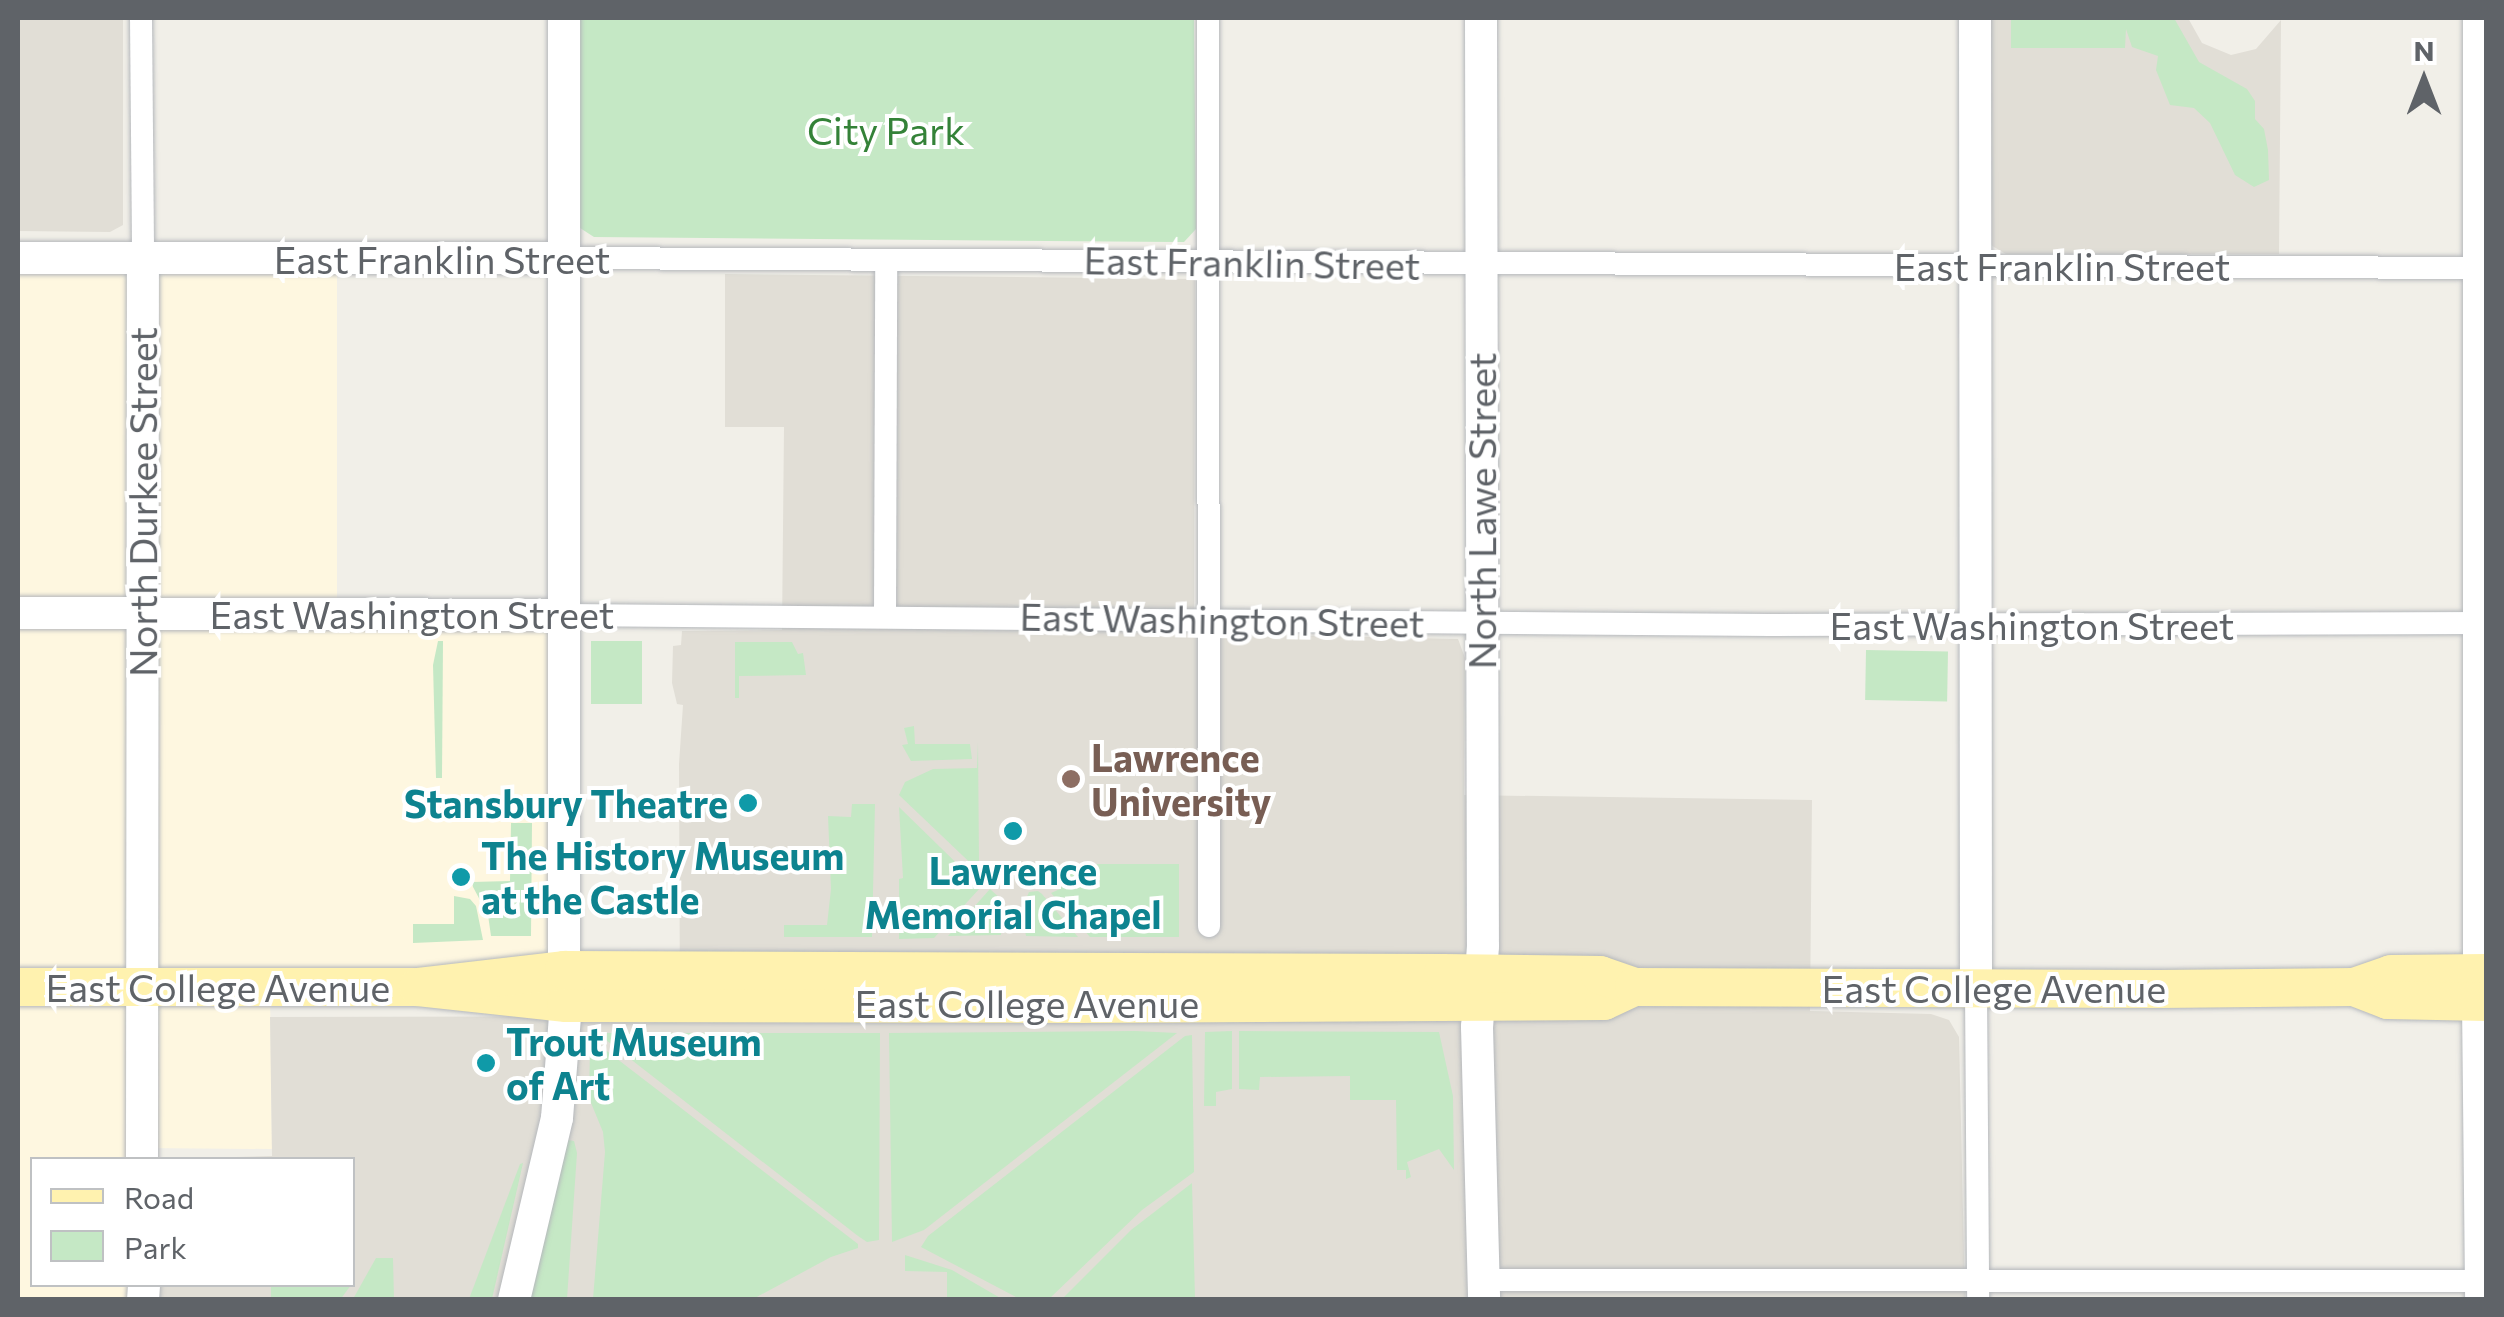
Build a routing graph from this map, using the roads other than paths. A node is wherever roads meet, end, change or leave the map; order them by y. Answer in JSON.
{"nodes":[{"id":1,"x":141,"y":18,"type":"edge"},
{"id":2,"x":564,"y":18,"type":"edge"},
{"id":3,"x":1208,"y":18,"type":"edge"},
{"id":4,"x":1480,"y":18,"type":"edge"},
{"id":5,"x":1976,"y":18,"type":"edge"},
{"id":6,"x":2474,"y":18,"type":"edge"},
{"id":7,"x":18,"y":258,"type":"edge"},
{"id":8,"x":143,"y":258,"type":"junction"},
{"id":9,"x":563,"y":258,"type":"junction"},
{"id":10,"x":886,"y":260,"type":"junction"},
{"id":11,"x":1208,"y":261,"type":"junction"},
{"id":12,"x":1480,"y":266,"type":"junction"},
{"id":13,"x":1975,"y":266,"type":"junction"},
{"id":14,"x":2480,"y":268,"type":"edge"},
{"id":15,"x":18,"y":613,"type":"edge"},
{"id":16,"x":142,"y":614,"type":"junction"},
{"id":17,"x":565,"y":614,"type":"junction"},
{"id":18,"x":885,"y":616,"type":"junction"},
{"id":19,"x":1208,"y":618,"type":"junction"},
{"id":20,"x":1481,"y":622,"type":"junction"},
{"id":21,"x":2481,"y":623,"type":"edge"},
{"id":22,"x":1978,"y":625,"type":"junction"},
{"id":23,"x":1209,"y":926,"type":"dead end"},
{"id":24,"x":18,"y":987,"type":"edge"},
{"id":25,"x":565,"y":987,"type":"junction"},
{"id":26,"x":2480,"y":987,"type":"edge"},
{"id":27,"x":140,"y":988,"type":"junction"},
{"id":28,"x":1976,"y":988,"type":"junction"},
{"id":29,"x":1480,"y":989,"type":"junction"},
{"id":30,"x":142,"y":1157,"type":"edge"},
{"id":31,"x":2479,"y":1287,"type":"edge"},
{"id":32,"x":1484,"y":1290,"type":"edge"},
{"id":33,"x":1978,"y":1290,"type":"edge"},
{"id":34,"x":514,"y":1300,"type":"edge"}],
"edges":[{"from":1,"to":8,"type":"street","name":"North Durkee Street"},
{"from":2,"to":9,"type":"street"},
{"from":3,"to":11,"type":"street"},
{"from":4,"to":12,"type":"street","name":"North Lawe Street"},
{"from":5,"to":13,"type":"street"},
{"from":6,"to":14,"type":"street"},
{"from":7,"to":8,"type":"street","name":"East Franklin Street"},
{"from":8,"to":9,"type":"street","name":"East Franklin Street"},
{"from":8,"to":16,"type":"street","name":"North Durkee Street"},
{"from":9,"to":10,"type":"street","name":"East Franklin Street"},
{"from":9,"to":17,"type":"street"},
{"from":10,"to":11,"type":"street","name":"East Franklin Street"},
{"from":10,"to":18,"type":"street"},
{"from":11,"to":12,"type":"street","name":"East Franklin Street"},
{"from":11,"to":19,"type":"street"},
{"from":12,"to":13,"type":"street","name":"East Franklin Street"},
{"from":12,"to":20,"type":"street","name":"North Lawe Street"},
{"from":13,"to":14,"type":"street","name":"East Franklin Street"},
{"from":13,"to":22,"type":"street"},
{"from":14,"to":21,"type":"street"},
{"from":15,"to":16,"type":"street","name":"East Washington Street"},
{"from":16,"to":17,"type":"street","name":"East Washington Street"},
{"from":16,"to":27,"type":"street","name":"North Durkee Street"},
{"from":17,"to":18,"type":"street","name":"East Washington Street"},
{"from":17,"to":25,"type":"street"},
{"from":18,"to":19,"type":"street","name":"East Washington Street"},
{"from":19,"to":20,"type":"street","name":"East Washington Street"},
{"from":19,"to":23,"type":"street"},
{"from":20,"to":22,"type":"street","name":"East Washington Street"},
{"from":20,"to":29,"type":"street","name":"North Lawe Street"},
{"from":21,"to":22,"type":"street","name":"East Washington Street"},
{"from":21,"to":26,"type":"street"},
{"from":22,"to":28,"type":"street"},
{"from":24,"to":27,"type":"main road","name":"East College Avenue"},
{"from":25,"to":27,"type":"main road","name":"East College Avenue"},
{"from":25,"to":29,"type":"main road","name":"East College Avenue"},
{"from":25,"to":34,"type":"street"},
{"from":26,"to":28,"type":"main road","name":"East College Avenue"},
{"from":26,"to":31,"type":"street"},
{"from":27,"to":30,"type":"street","name":"North Durkee Street"},
{"from":28,"to":29,"type":"main road","name":"East College Avenue"},
{"from":28,"to":33,"type":"street"},
{"from":29,"to":32,"type":"street","name":"North Lawe Street"},
{"from":31,"to":33,"type":"street"},
{"from":32,"to":33,"type":"street"}]}
